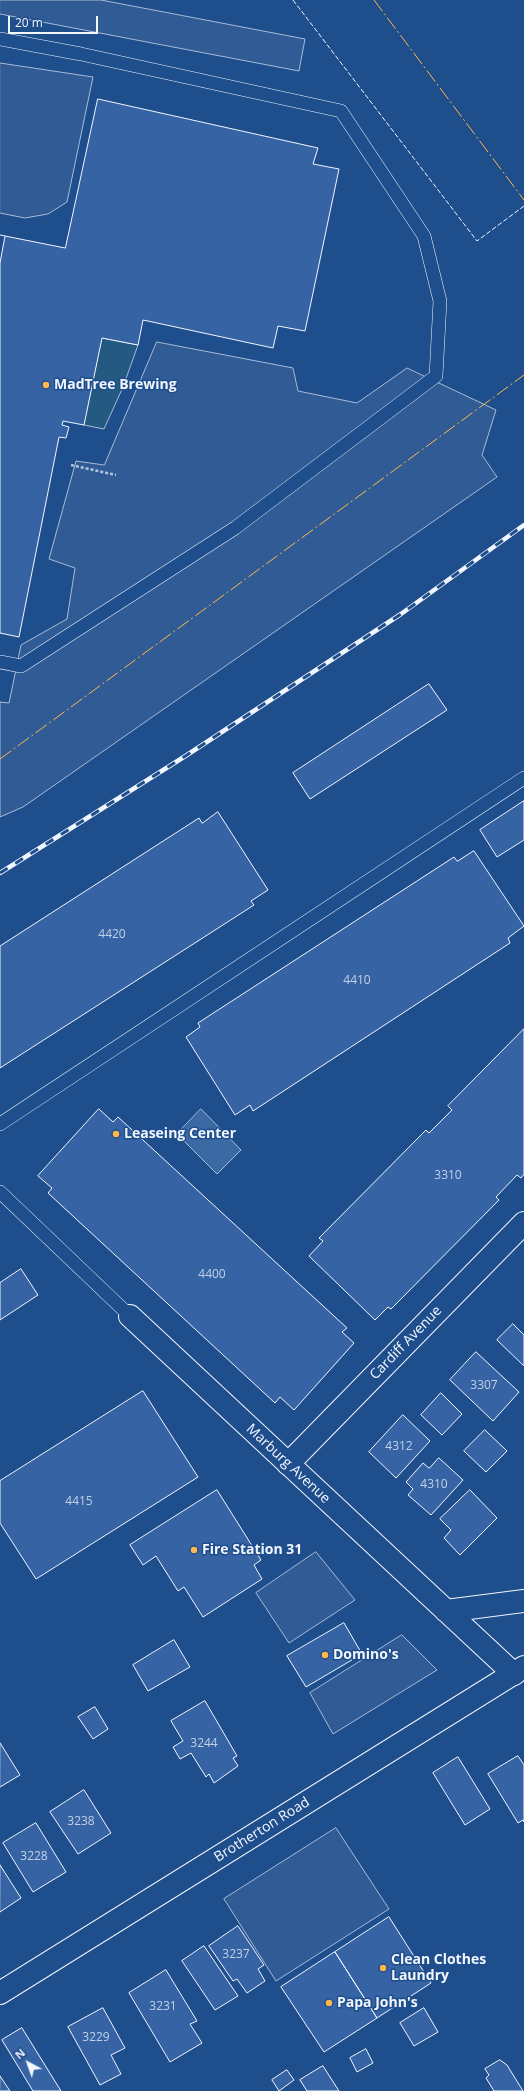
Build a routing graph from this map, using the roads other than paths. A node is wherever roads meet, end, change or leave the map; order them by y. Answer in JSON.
{"nodes":[{"id":1,"x":0,"y":39,"type":"edge"},
{"id":2,"x":0,"y":662,"type":"edge"},
{"id":3,"x":524,"y":778,"type":"edge"},
{"id":4,"x":0,"y":1124,"type":"edge"},
{"id":5,"x":0,"y":1192,"type":"edge"},
{"id":6,"x":524,"y":1223,"type":"edge"},
{"id":7,"x":130,"y":1316,"type":"joint"},
{"id":8,"x":288,"y":1464,"type":"junction"},
{"id":9,"x":524,"y":1601,"type":"edge"},
{"id":10,"x":446,"y":1611,"type":"junction"},
{"id":11,"x":519,"y":1671,"type":"edge"},
{"id":12,"x":0,"y":1992,"type":"edge"}],
"edges":[{"from":1,"to":2,"type":"lane"},
{"from":3,"to":4,"type":"lane"},
{"from":5,"to":7,"type":"lane"},
{"from":6,"to":8,"type":"street","name":"Cardiff Avenue"},
{"from":7,"to":8,"type":"street","name":"Marburg Avenue"},
{"from":8,"to":10,"type":"street","name":"Marburg Avenue"},
{"from":9,"to":10,"type":"street"},
{"from":10,"to":11,"type":"street","name":"Marburg Avenue"},
{"from":11,"to":12,"type":"street","name":"Brotherton Road"}]}
